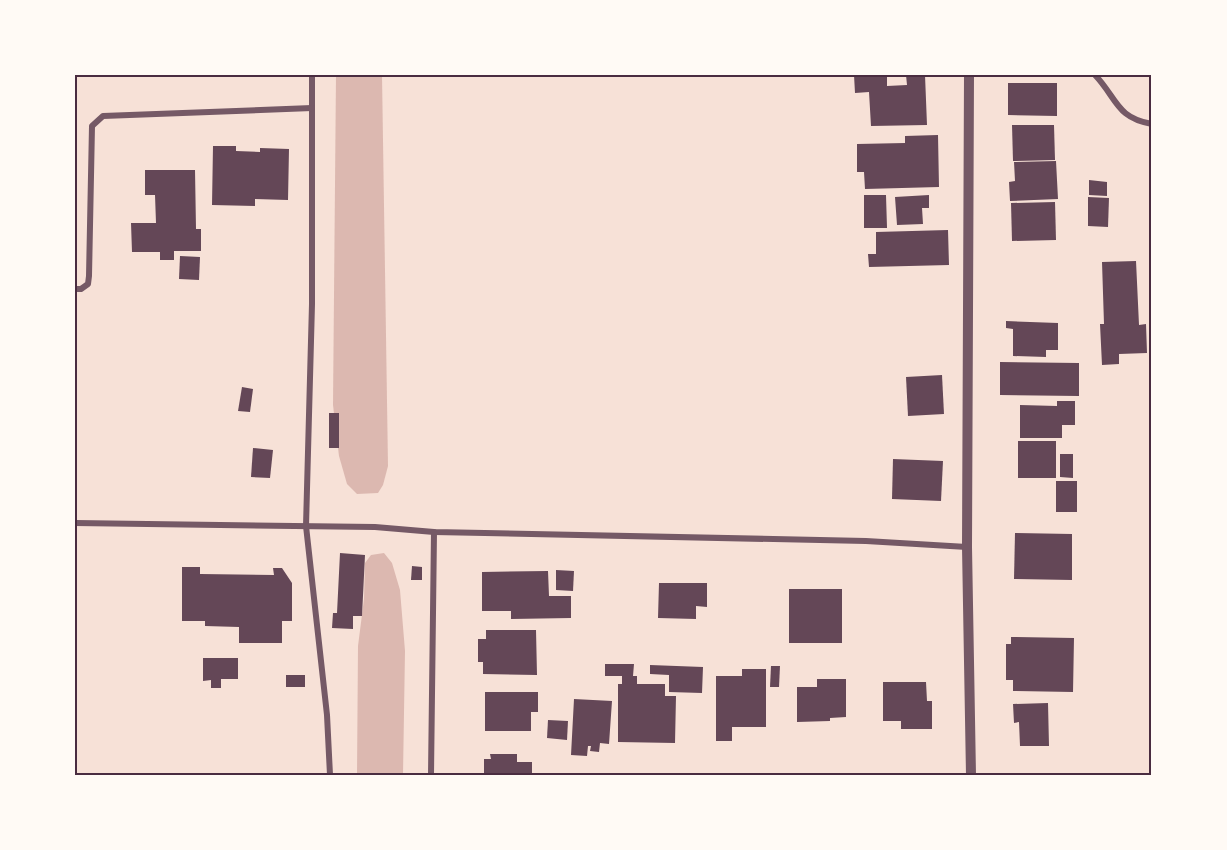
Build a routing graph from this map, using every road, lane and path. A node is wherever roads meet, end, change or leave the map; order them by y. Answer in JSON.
{"nodes":[{"id":1,"x":312,"y":75,"type":"edge"},
{"id":2,"x":969,"y":75,"type":"edge"},
{"id":3,"x":1095,"y":75,"type":"edge"},
{"id":4,"x":312,"y":108,"type":"junction"},
{"id":5,"x":1152,"y":124,"type":"edge"},
{"id":6,"x":75,"y":289,"type":"edge"},
{"id":7,"x":75,"y":523,"type":"edge"},
{"id":8,"x":306,"y":526,"type":"junction"},
{"id":9,"x":434,"y":532,"type":"junction"},
{"id":10,"x":967,"y":547,"type":"junction"},
{"id":11,"x":330,"y":775,"type":"edge"},
{"id":12,"x":431,"y":775,"type":"edge"},
{"id":13,"x":971,"y":775,"type":"edge"}],
"edges":[{"from":1,"to":4,"type":"street"},
{"from":2,"to":10,"type":"street"},
{"from":3,"to":5,"type":"street"},
{"from":4,"to":6,"type":"street"},
{"from":4,"to":8,"type":"street"},
{"from":7,"to":8,"type":"street"},
{"from":8,"to":9,"type":"street"},
{"from":8,"to":11,"type":"street"},
{"from":9,"to":10,"type":"street"},
{"from":9,"to":12,"type":"street"},
{"from":10,"to":13,"type":"street"}]}
